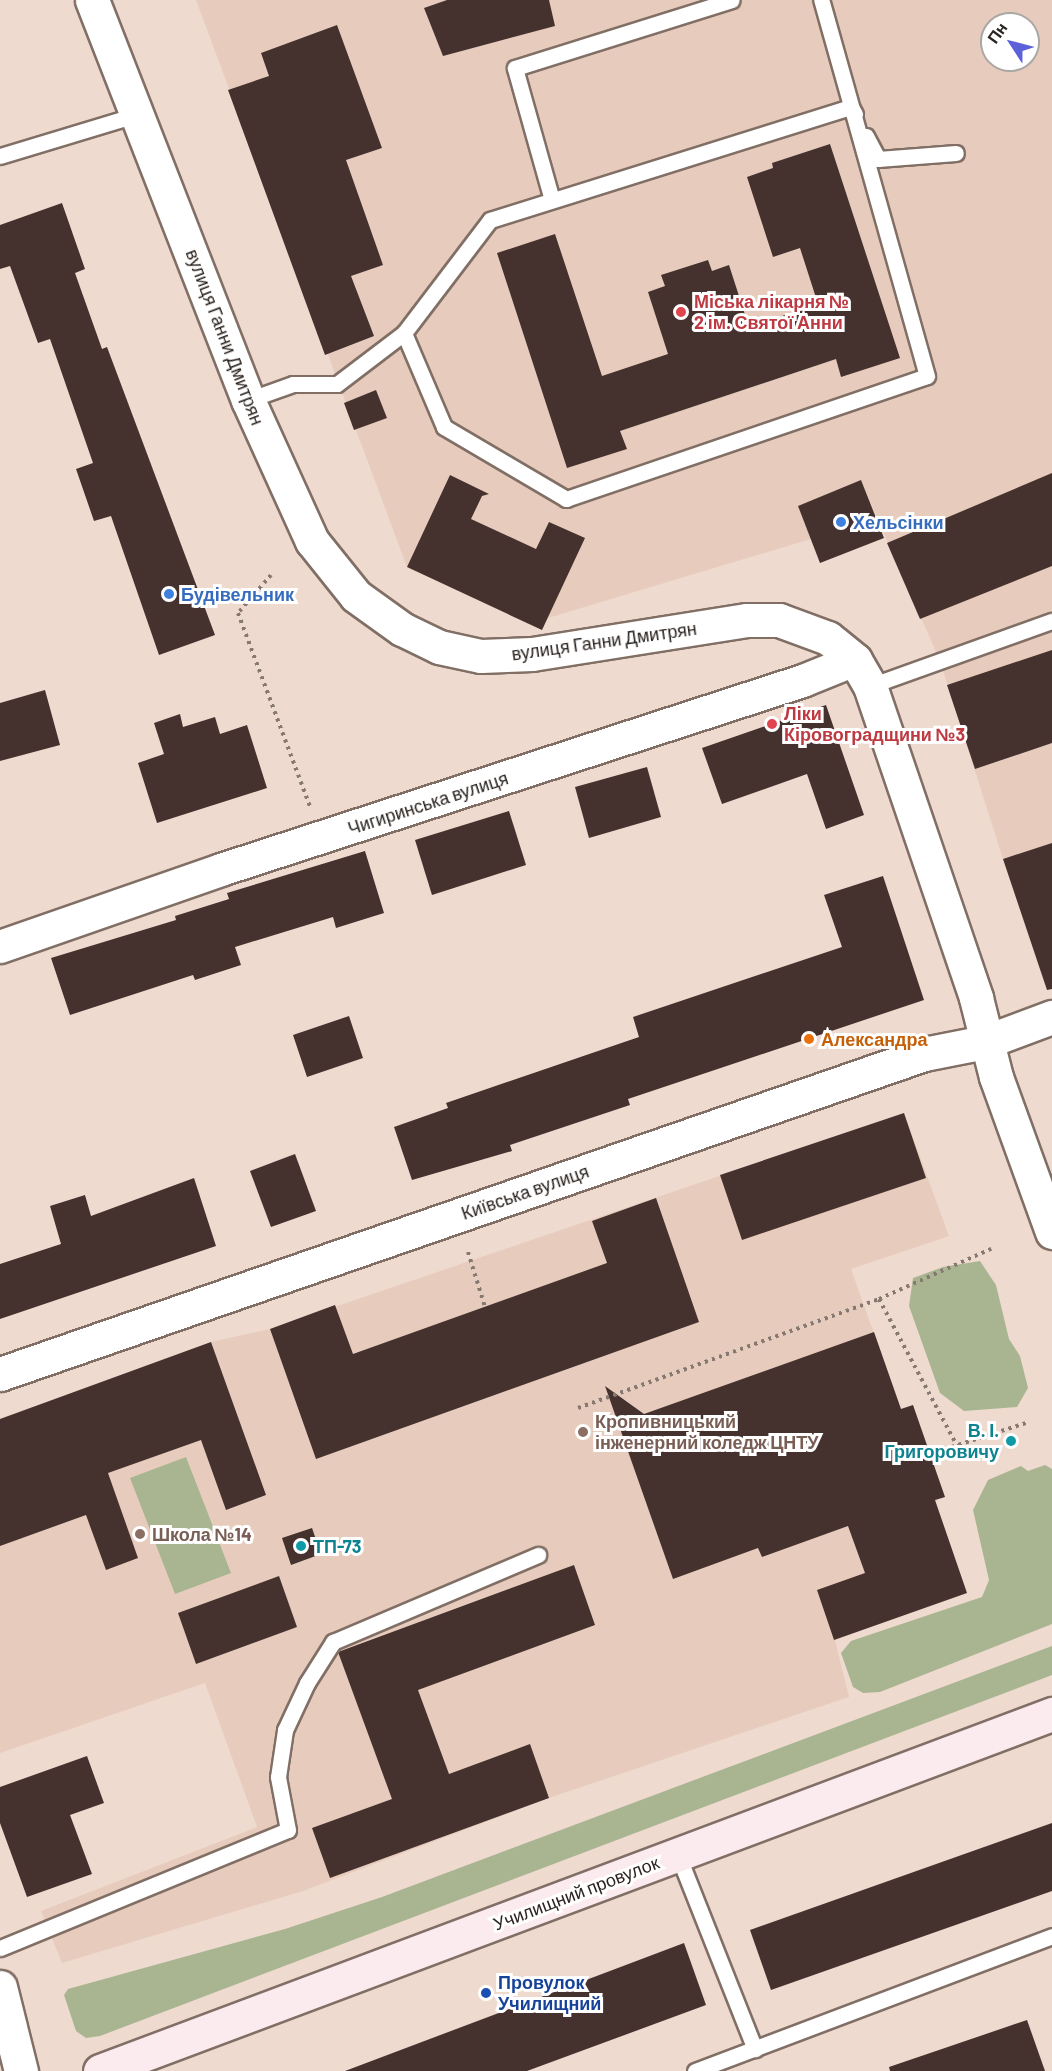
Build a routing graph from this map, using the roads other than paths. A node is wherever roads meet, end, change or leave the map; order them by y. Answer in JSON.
{"nodes":[{"id":1,"x":92,"y":0,"type":"edge"},
{"id":2,"x":732,"y":0,"type":"edge"},
{"id":3,"x":821,"y":0,"type":"edge"},
{"id":4,"x":851,"y":107,"type":"junction"},
{"id":5,"x":140,"y":114,"type":"junction"},
{"id":6,"x":957,"y":153,"type":"dead end"},
{"id":7,"x":0,"y":156,"type":"edge"},
{"id":8,"x":552,"y":200,"type":"junction"},
{"id":9,"x":404,"y":333,"type":"junction"},
{"id":10,"x":248,"y":400,"type":"junction"},
{"id":11,"x":1052,"y":621,"type":"edge"},
{"id":12,"x":862,"y":673,"type":"junction"},
{"id":13,"x":0,"y":947,"type":"edge"},
{"id":14,"x":1052,"y":1017,"type":"edge"},
{"id":15,"x":985,"y":1042,"type":"junction"},
{"id":16,"x":1052,"y":1232,"type":"edge"},
{"id":17,"x":0,"y":1374,"type":"edge"},
{"id":18,"x":538,"y":1555,"type":"dead end"},
{"id":19,"x":1052,"y":1714,"type":"edge"},
{"id":20,"x":678,"y":1855,"type":"junction"},
{"id":21,"x":1052,"y":1936,"type":"edge"},
{"id":22,"x":0,"y":1948,"type":"edge"},
{"id":23,"x":0,"y":1986,"type":"edge"},
{"id":24,"x":755,"y":2049,"type":"junction"},
{"id":25,"x":21,"y":2071,"type":"edge"},
{"id":26,"x":100,"y":2071,"type":"edge"},
{"id":27,"x":695,"y":2071,"type":"edge"}],
"edges":[{"from":1,"to":5,"type":"street","name":"вулиця Ганни Дмитрян"},
{"from":2,"to":8,"type":"lane"},
{"from":3,"to":4,"type":"lane"},
{"from":4,"to":6,"type":"lane"},
{"from":4,"to":8,"type":"lane"},
{"from":4,"to":9,"type":"lane"},
{"from":5,"to":7,"type":"lane"},
{"from":5,"to":10,"type":"street","name":"вулиця Ганни Дмитрян"},
{"from":8,"to":9,"type":"lane"},
{"from":9,"to":10,"type":"lane"},
{"from":10,"to":12,"type":"street","name":"вулиця Ганни Дмитрян"},
{"from":11,"to":12,"type":"lane"},
{"from":12,"to":13,"type":"street","name":"Чигиринська вулиця"},
{"from":12,"to":15,"type":"street"},
{"from":14,"to":15,"type":"street","name":"Київська вулиця"},
{"from":15,"to":16,"type":"street"},
{"from":15,"to":17,"type":"street","name":"Київська вулиця"},
{"from":18,"to":22,"type":"lane"},
{"from":19,"to":20,"type":"main road","name":"Училищний провулок"},
{"from":20,"to":24,"type":"lane"},
{"from":20,"to":26,"type":"main road","name":"Училищний провулок"},
{"from":21,"to":24,"type":"lane"},
{"from":23,"to":25,"type":"street"},
{"from":24,"to":27,"type":"lane"}]}
